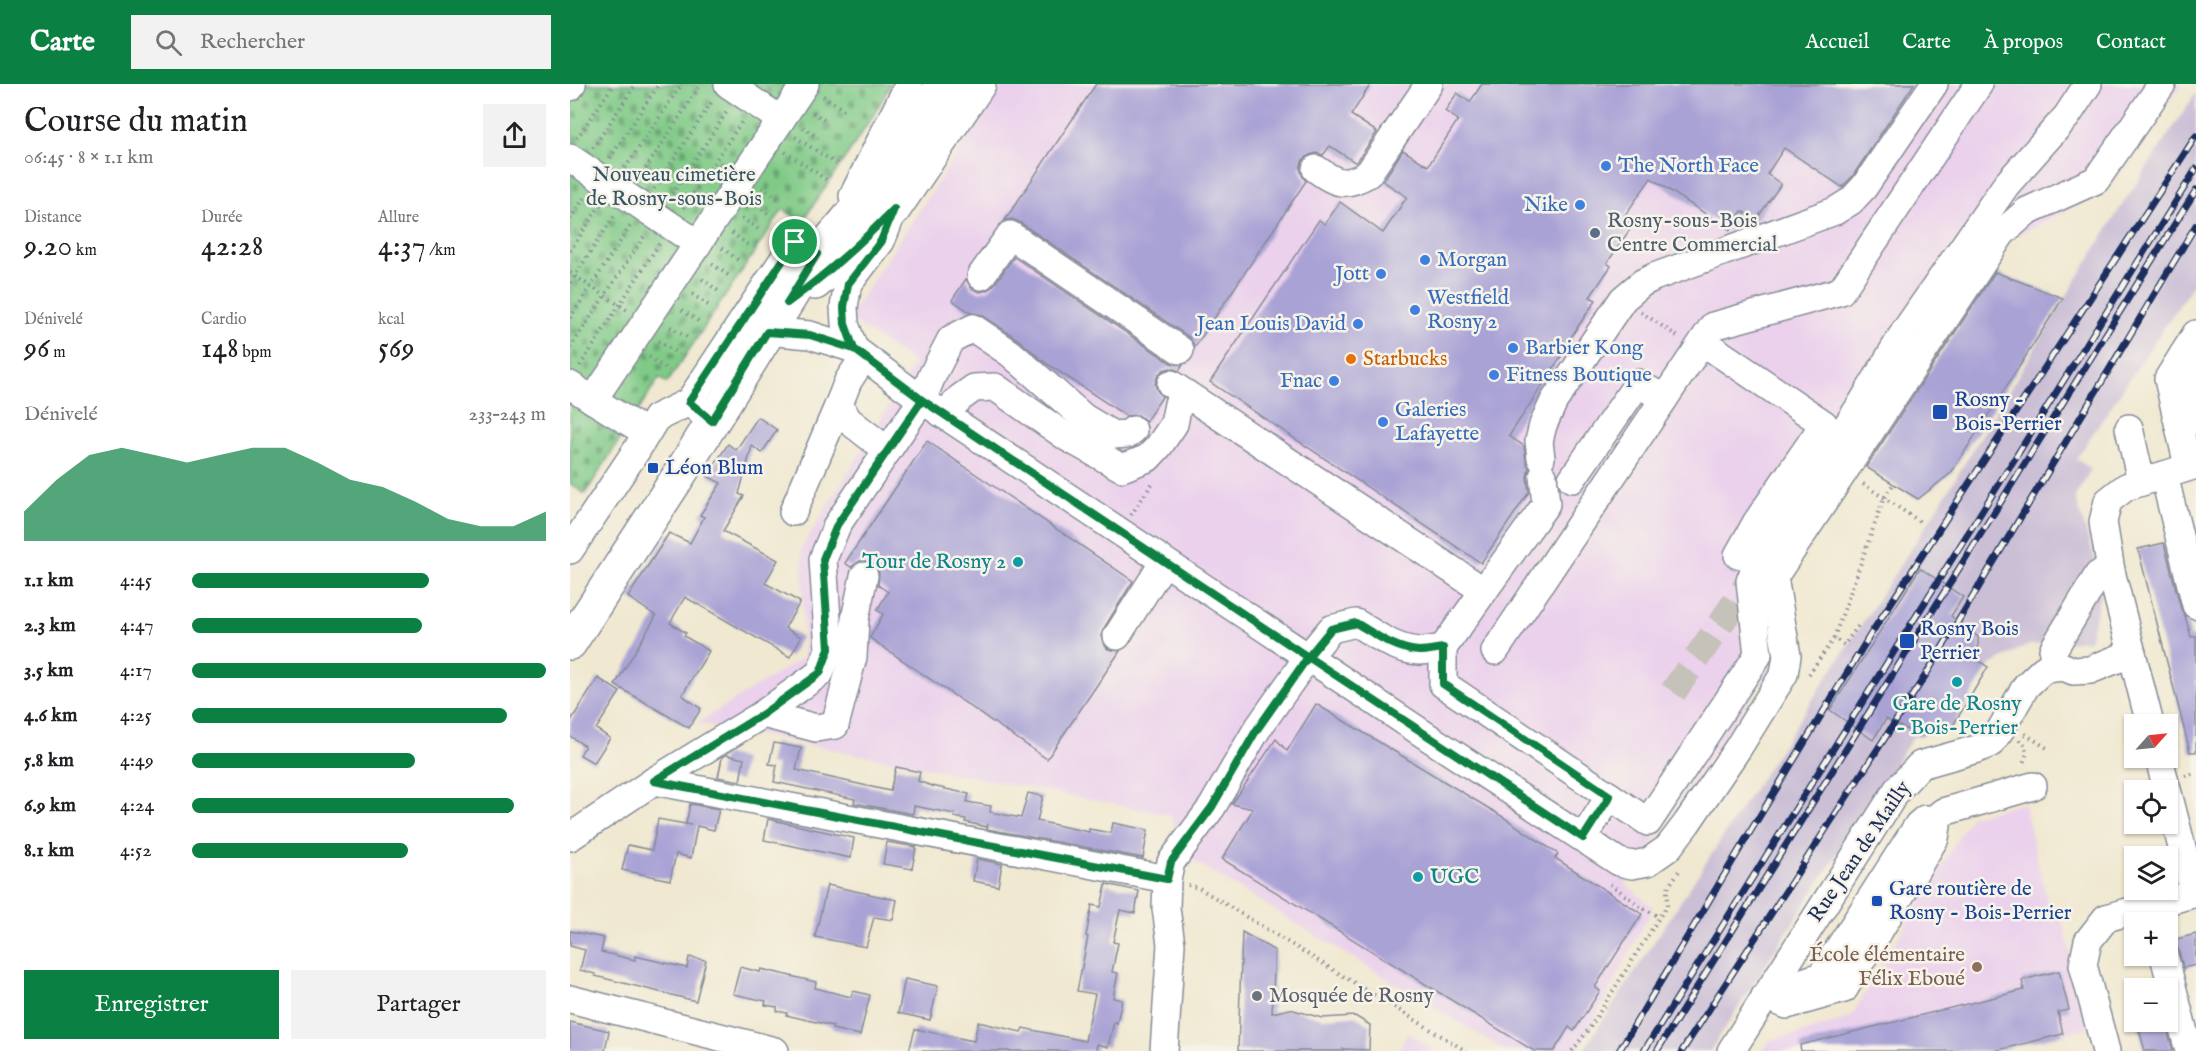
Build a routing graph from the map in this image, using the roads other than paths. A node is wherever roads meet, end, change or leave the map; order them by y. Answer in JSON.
{"nodes":[{"id":1,"x":728,"y":84,"type":"edge"},
{"id":2,"x":805,"y":84,"type":"edge"},
{"id":3,"x":909,"y":84,"type":"edge"},
{"id":4,"x":943,"y":84,"type":"edge"},
{"id":5,"x":979,"y":84,"type":"edge"},
{"id":6,"x":1429,"y":84,"type":"edge"},
{"id":7,"x":1934,"y":84,"type":"edge"},
{"id":8,"x":1979,"y":84,"type":"edge"},
{"id":9,"x":2088,"y":84,"type":"edge"},
{"id":10,"x":2162,"y":84,"type":"edge"},
{"id":11,"x":775,"y":128,"type":"junction"},
{"id":12,"x":581,"y":159,"type":"edge"},
{"id":13,"x":1316,"y":169,"type":"dead end"},
{"id":14,"x":894,"y":209,"type":"junction"},
{"id":15,"x":698,"y":244,"type":"junction"},
{"id":16,"x":825,"y":246,"type":"junction"},
{"id":17,"x":981,"y":276,"type":"dead end"},
{"id":18,"x":787,"y":303,"type":"junction"},
{"id":19,"x":767,"y":332,"type":"junction"},
{"id":20,"x":1703,"y":342,"type":"junction"},
{"id":21,"x":2189,"y":344,"type":"edge"},
{"id":22,"x":1180,"y":350,"type":"dead end"},
{"id":23,"x":859,"y":353,"type":"junction"},
{"id":24,"x":570,"y":385,"type":"edge"},
{"id":25,"x":1170,"y":397,"type":"junction"},
{"id":26,"x":1665,"y":399,"type":"junction"},
{"id":27,"x":593,"y":400,"type":"junction"},
{"id":28,"x":922,"y":400,"type":"junction"},
{"id":29,"x":839,"y":404,"type":"junction"},
{"id":30,"x":700,"y":412,"type":"junction"},
{"id":31,"x":944,"y":415,"type":"junction"},
{"id":32,"x":1083,"y":417,"type":"junction"},
{"id":33,"x":2196,"y":421,"type":"edge"},
{"id":34,"x":2129,"y":428,"type":"dead end"},
{"id":35,"x":1133,"y":430,"type":"dead end"},
{"id":36,"x":875,"y":441,"type":"dead end"},
{"id":37,"x":642,"y":442,"type":"junction"},
{"id":38,"x":2172,"y":472,"type":"edge"},
{"id":39,"x":1558,"y":478,"type":"junction"},
{"id":40,"x":793,"y":512,"type":"dead end"},
{"id":41,"x":570,"y":550,"type":"edge"},
{"id":42,"x":1738,"y":555,"type":"tunnel mouth"},
{"id":43,"x":1164,"y":562,"type":"junction"},
{"id":44,"x":2111,"y":571,"type":"junction"},
{"id":45,"x":864,"y":576,"type":"dead end"},
{"id":46,"x":1484,"y":591,"type":"junction"},
{"id":47,"x":2196,"y":605,"type":"edge"},
{"id":48,"x":1117,"y":636,"type":"dead end"},
{"id":49,"x":570,"y":643,"type":"edge"},
{"id":50,"x":1443,"y":648,"type":"junction"},
{"id":51,"x":1495,"y":651,"type":"dead end"},
{"id":52,"x":2132,"y":653,"type":"junction"},
{"id":53,"x":1308,"y":657,"type":"junction"},
{"id":54,"x":2053,"y":666,"type":"junction"},
{"id":55,"x":789,"y":696,"type":"junction"},
{"id":56,"x":763,"y":714,"type":"junction"},
{"id":57,"x":2147,"y":714,"type":"edge"},
{"id":58,"x":835,"y":725,"type":"junction"},
{"id":59,"x":654,"y":781,"type":"junction"},
{"id":60,"x":2033,"y":786,"type":"dead end"},
{"id":61,"x":1610,"y":796,"type":"junction"},
{"id":62,"x":1933,"y":820,"type":"junction"},
{"id":63,"x":2178,"y":832,"type":"edge"},
{"id":64,"x":570,"y":837,"type":"edge"},
{"id":65,"x":1583,"y":838,"type":"junction"},
{"id":66,"x":1167,"y":879,"type":"junction"},
{"id":67,"x":2195,"y":893,"type":"edge"},
{"id":68,"x":2155,"y":912,"type":"edge"},
{"id":69,"x":2124,"y":916,"type":"edge"},
{"id":70,"x":2167,"y":966,"type":"edge"},
{"id":71,"x":1780,"y":974,"type":"junction"},
{"id":72,"x":1766,"y":996,"type":"junction"},
{"id":73,"x":570,"y":999,"type":"edge"},
{"id":74,"x":776,"y":1051,"type":"edge"},
{"id":75,"x":1164,"y":1051,"type":"edge"},
{"id":76,"x":1731,"y":1051,"type":"edge"},
{"id":77,"x":2106,"y":1051,"type":"edge"},
{"id":78,"x":2189,"y":1051,"type":"edge"}],
"edges":[{"from":1,"to":11,"type":"street"},
{"from":2,"to":11,"type":"street"},
{"from":3,"to":16,"type":"street"},
{"from":4,"to":16,"type":"main road"},
{"from":5,"to":14,"type":"main road"},
{"from":6,"to":13,"type":"street"},
{"from":7,"to":39,"type":"street"},
{"from":8,"to":20,"type":"street"},
{"from":9,"to":61,"type":"street"},
{"from":10,"to":65,"type":"street"},
{"from":11,"to":15,"type":"street"},
{"from":12,"to":15,"type":"street"},
{"from":14,"to":18,"type":"main road"},
{"from":14,"to":23,"type":"street"},
{"from":15,"to":27,"type":"street"},
{"from":16,"to":18,"type":"main road"},
{"from":16,"to":30,"type":"street"},
{"from":17,"to":22,"type":"street"},
{"from":18,"to":19,"type":"main road"},
{"from":19,"to":23,"type":"street"},
{"from":19,"to":30,"type":"main road"},
{"from":20,"to":26,"type":"street"},
{"from":20,"to":42,"type":"street"},
{"from":21,"to":33,"type":"street"},
{"from":21,"to":38,"type":"street"},
{"from":23,"to":28,"type":"street"},
{"from":23,"to":29,"type":"street"},
{"from":24,"to":27,"type":"street"},
{"from":25,"to":31,"type":"street"},
{"from":25,"to":32,"type":"street"},
{"from":25,"to":46,"type":"street"},
{"from":26,"to":39,"type":"street"},
{"from":26,"to":51,"type":"street"},
{"from":27,"to":37,"type":"street"},
{"from":28,"to":31,"type":"street"},
{"from":28,"to":32,"type":"street"},
{"from":28,"to":55,"type":"street"},
{"from":29,"to":36,"type":"street"},
{"from":29,"to":40,"type":"street"},
{"from":30,"to":37,"type":"street"},
{"from":30,"to":49,"type":"main road"},
{"from":31,"to":43,"type":"street"},
{"from":32,"to":35,"type":"street"},
{"from":34,"to":38,"type":"street"},
{"from":37,"to":41,"type":"street"},
{"from":38,"to":44,"type":"street"},
{"from":38,"to":47,"type":"street"},
{"from":39,"to":46,"type":"street"},
{"from":43,"to":48,"type":"street"},
{"from":43,"to":53,"type":"street"},
{"from":44,"to":52,"type":"street"},
{"from":44,"to":54,"type":"street"},
{"from":45,"to":58,"type":"street"},
{"from":46,"to":50,"type":"street"},
{"from":50,"to":53,"type":"street"},
{"from":50,"to":61,"type":"street"},
{"from":52,"to":54,"type":"street"},
{"from":52,"to":57,"type":"street"},
{"from":53,"to":65,"type":"street"},
{"from":53,"to":66,"type":"street"},
{"from":54,"to":71,"type":"street","name":"Rue Jean de Mailly"},
{"from":55,"to":56,"type":"street"},
{"from":55,"to":58,"type":"street"},
{"from":56,"to":58,"type":"street"},
{"from":56,"to":59,"type":"street"},
{"from":59,"to":64,"type":"street"},
{"from":59,"to":66,"type":"street"},
{"from":60,"to":62,"type":"street"},
{"from":61,"to":65,"type":"street"},
{"from":62,"to":71,"type":"street"},
{"from":62,"to":72,"type":"street"},
{"from":63,"to":67,"type":"street"},
{"from":66,"to":75,"type":"street"},
{"from":67,"to":68,"type":"street"},
{"from":69,"to":77,"type":"street"},
{"from":70,"to":78,"type":"street"},
{"from":71,"to":72,"type":"street","name":"Rue Jean de Mailly"},
{"from":72,"to":76,"type":"street","name":"Rue Jean de Mailly"},
{"from":73,"to":74,"type":"street"}]}
